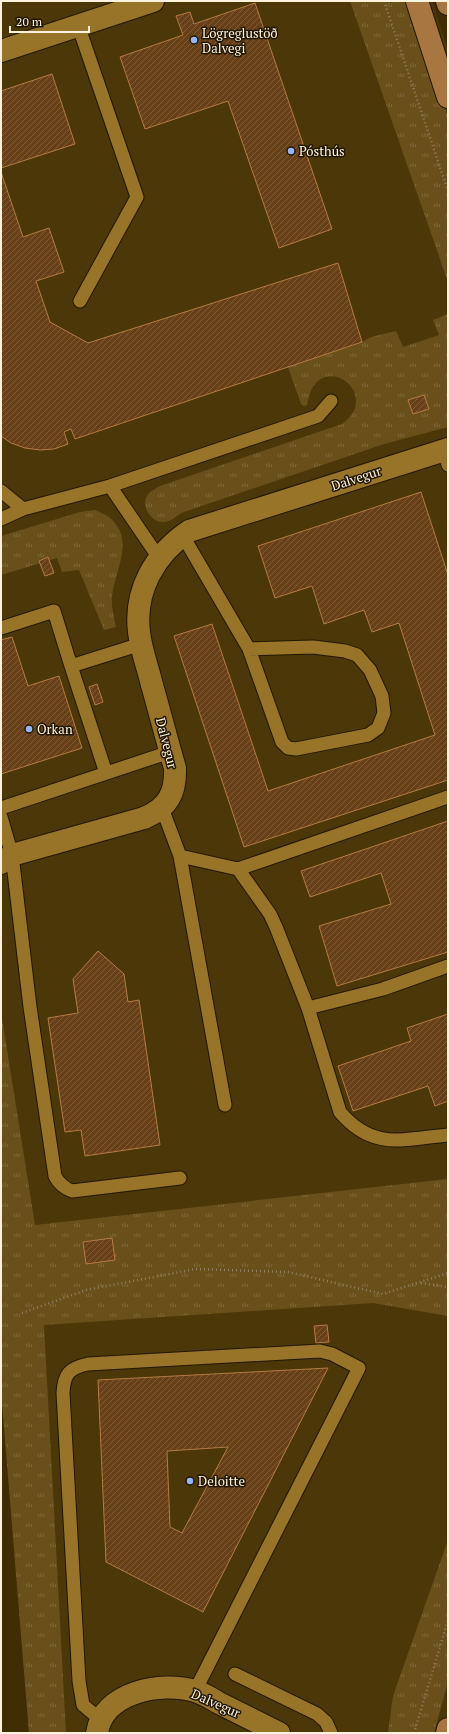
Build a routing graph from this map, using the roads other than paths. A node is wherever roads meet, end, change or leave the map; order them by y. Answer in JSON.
{"nodes":[{"id":1,"x":153,"y":1,"type":"edge"},
{"id":2,"x":417,"y":1,"type":"edge"},
{"id":3,"x":447,"y":1,"type":"edge"},
{"id":4,"x":448,"y":4,"type":"edge"},
{"id":5,"x":78,"y":25,"type":"junction"},
{"id":6,"x":1,"y":51,"type":"edge"},
{"id":7,"x":448,"y":98,"type":"edge"},
{"id":8,"x":80,"y":301,"type":"dead end"},
{"id":9,"x":331,"y":401,"type":"dead end"},
{"id":10,"x":446,"y":455,"type":"edge"},
{"id":11,"x":110,"y":486,"type":"junction"},
{"id":12,"x":1,"y":491,"type":"edge"},
{"id":13,"x":23,"y":509,"type":"junction"},
{"id":14,"x":1,"y":519,"type":"edge"},
{"id":15,"x":183,"y":536,"type":"junction"},
{"id":16,"x":159,"y":558,"type":"junction"},
{"id":17,"x":1,"y":628,"type":"edge"},
{"id":18,"x":141,"y":644,"type":"junction"},
{"id":19,"x":249,"y":649,"type":"junction"},
{"id":20,"x":72,"y":666,"type":"junction"},
{"id":21,"x":170,"y":752,"type":"junction"},
{"id":22,"x":106,"y":773,"type":"junction"},
{"id":23,"x":448,"y":797,"type":"edge"},
{"id":24,"x":1,"y":808,"type":"edge"},
{"id":25,"x":162,"y":808,"type":"junction"},
{"id":26,"x":1,"y":817,"type":"edge"},
{"id":27,"x":180,"y":856,"type":"junction"},
{"id":28,"x":7,"y":859,"type":"edge"},
{"id":29,"x":238,"y":868,"type":"junction"},
{"id":30,"x":448,"y":966,"type":"edge"},
{"id":31,"x":308,"y":1008,"type":"junction"},
{"id":32,"x":225,"y":1105,"type":"dead end"},
{"id":33,"x":448,"y":1135,"type":"edge"},
{"id":34,"x":180,"y":1178,"type":"dead end"},
{"id":35,"x":235,"y":1674,"type":"dead end"},
{"id":36,"x":195,"y":1691,"type":"junction"},
{"id":37,"x":99,"y":1726,"type":"edge"},
{"id":38,"x":448,"y":1729,"type":"edge"},
{"id":39,"x":266,"y":1730,"type":"edge"},
{"id":40,"x":331,"y":1733,"type":"edge"},
{"id":41,"x":447,"y":1733,"type":"edge"}],
"edges":[{"from":1,"to":5,"type":"street"},
{"from":2,"to":7,"type":"street"},
{"from":3,"to":4,"type":"street"},
{"from":5,"to":6,"type":"street"},
{"from":5,"to":8,"type":"lane"},
{"from":9,"to":11,"type":"lane"},
{"from":10,"to":15,"type":"street","name":"Dalvegur"},
{"from":11,"to":13,"type":"lane"},
{"from":11,"to":16,"type":"lane"},
{"from":12,"to":13,"type":"lane"},
{"from":13,"to":14,"type":"lane"},
{"from":15,"to":16,"type":"street","name":"Dalvegur"},
{"from":15,"to":19,"type":"lane"},
{"from":16,"to":18,"type":"street","name":"Dalvegur"},
{"from":17,"to":20,"type":"lane"},
{"from":18,"to":20,"type":"lane"},
{"from":18,"to":21,"type":"street","name":"Dalvegur"},
{"from":19,"to":19,"type":"lane"},
{"from":20,"to":22,"type":"lane"},
{"from":21,"to":22,"type":"lane"},
{"from":21,"to":25,"type":"street","name":"Dalvegur"},
{"from":22,"to":24,"type":"lane"},
{"from":23,"to":29,"type":"lane"},
{"from":25,"to":27,"type":"lane"},
{"from":25,"to":28,"type":"street","name":"Dalvegur"},
{"from":26,"to":28,"type":"lane"},
{"from":27,"to":29,"type":"lane"},
{"from":27,"to":32,"type":"lane"},
{"from":28,"to":34,"type":"lane"},
{"from":29,"to":31,"type":"lane"},
{"from":30,"to":31,"type":"lane"},
{"from":31,"to":33,"type":"lane"},
{"from":35,"to":40,"type":"lane"},
{"from":36,"to":37,"type":"street","name":"Dalvegur"},
{"from":36,"to":37,"type":"lane"},
{"from":36,"to":39,"type":"street","name":"Dalvegur"},
{"from":38,"to":41,"type":"street"}]}
